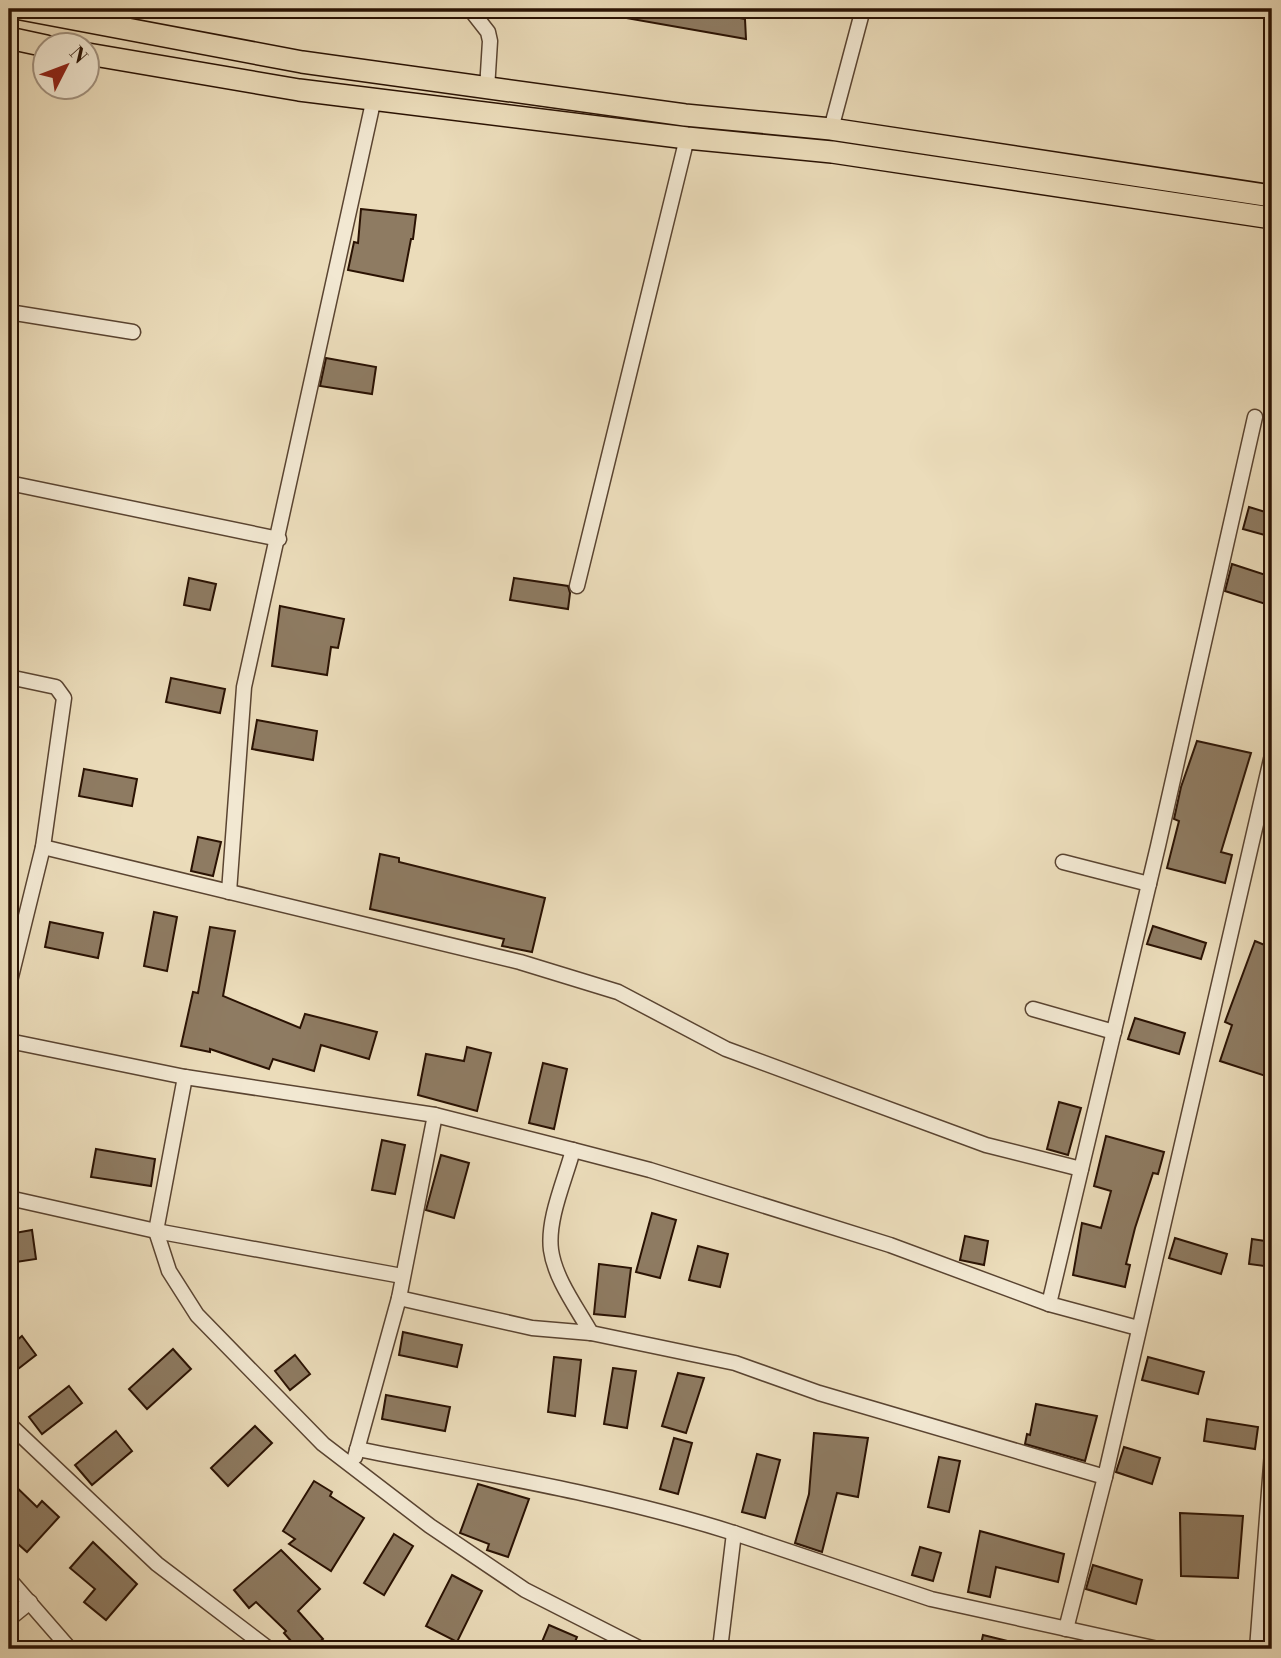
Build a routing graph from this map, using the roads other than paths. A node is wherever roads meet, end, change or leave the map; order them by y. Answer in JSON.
{"nodes":[{"id":1,"x":22,"y":9,"type":"edge"},
{"id":2,"x":470,"y":9,"type":"edge"},
{"id":3,"x":863,"y":9,"type":"edge"},
{"id":4,"x":122,"y":19,"type":"edge"},
{"id":5,"x":9,"y":38,"type":"edge"},
{"id":6,"x":32,"y":43,"type":"edge"},
{"id":7,"x":102,"y":57,"type":"edge"},
{"id":8,"x":487,"y":89,"type":"junction"},
{"id":9,"x":374,"y":98,"type":"junction"},
{"id":10,"x":831,"y":129,"type":"junction"},
{"id":11,"x":687,"y":138,"type":"junction"},
{"id":12,"x":1272,"y":195,"type":"edge"},
{"id":13,"x":1272,"y":218,"type":"edge"},
{"id":14,"x":9,"y":312,"type":"edge"},
{"id":15,"x":133,"y":332,"type":"dead end"},
{"id":16,"x":1255,"y":417,"type":"dead end"},
{"id":17,"x":9,"y":483,"type":"edge"},
{"id":18,"x":279,"y":539,"type":"junction"},
{"id":19,"x":577,"y":586,"type":"dead end"},
{"id":20,"x":9,"y":677,"type":"edge"},
{"id":21,"x":1272,"y":755,"type":"edge"},
{"id":22,"x":44,"y":847,"type":"junction"},
{"id":23,"x":1063,"y":862,"type":"dead end"},
{"id":24,"x":1149,"y":884,"type":"junction"},
{"id":25,"x":229,"y":892,"type":"junction"},
{"id":26,"x":9,"y":985,"type":"edge"},
{"id":27,"x":1033,"y":1009,"type":"dead end"},
{"id":28,"x":1114,"y":1032,"type":"junction"},
{"id":29,"x":9,"y":1041,"type":"edge"},
{"id":30,"x":185,"y":1077,"type":"junction"},
{"id":31,"x":435,"y":1115,"type":"junction"},
{"id":32,"x":573,"y":1150,"type":"junction"},
{"id":33,"x":1081,"y":1169,"type":"junction"},
{"id":34,"x":9,"y":1198,"type":"edge"},
{"id":35,"x":156,"y":1231,"type":"junction"},
{"id":36,"x":402,"y":1276,"type":"junction"},
{"id":37,"x":400,"y":1298,"type":"junction"},
{"id":38,"x":1049,"y":1304,"type":"junction"},
{"id":39,"x":1138,"y":1328,"type":"junction"},
{"id":40,"x":591,"y":1333,"type":"junction"},
{"id":41,"x":9,"y":1424,"type":"edge"},
{"id":42,"x":357,"y":1449,"type":"junction"},
{"id":43,"x":1272,"y":1452,"type":"edge"},
{"id":44,"x":353,"y":1465,"type":"junction"},
{"id":45,"x":1105,"y":1477,"type":"junction"},
{"id":46,"x":734,"y":1533,"type":"junction"},
{"id":47,"x":9,"y":1579,"type":"edge"},
{"id":48,"x":30,"y":1602,"type":"junction"},
{"id":49,"x":9,"y":1619,"type":"edge"},
{"id":50,"x":1066,"y":1629,"type":"junction"},
{"id":51,"x":71,"y":1649,"type":"edge"},
{"id":52,"x":269,"y":1649,"type":"edge"},
{"id":53,"x":641,"y":1649,"type":"edge"},
{"id":54,"x":720,"y":1649,"type":"edge"},
{"id":55,"x":1158,"y":1649,"type":"edge"},
{"id":56,"x":1257,"y":1649,"type":"edge"}],
"edges":[{"from":1,"to":4,"type":"highway"},
{"from":2,"to":8,"type":"street"},
{"from":3,"to":10,"type":"street"},
{"from":4,"to":8,"type":"highway"},
{"from":5,"to":6,"type":"highway"},
{"from":7,"to":9,"type":"highway"},
{"from":8,"to":10,"type":"highway"},
{"from":9,"to":11,"type":"highway"},
{"from":9,"to":18,"type":"street"},
{"from":10,"to":12,"type":"highway"},
{"from":11,"to":13,"type":"highway"},
{"from":11,"to":19,"type":"street"},
{"from":14,"to":15,"type":"street"},
{"from":16,"to":24,"type":"street"},
{"from":17,"to":18,"type":"street"},
{"from":18,"to":25,"type":"street"},
{"from":20,"to":22,"type":"street"},
{"from":21,"to":39,"type":"street"},
{"from":22,"to":25,"type":"street"},
{"from":22,"to":26,"type":"street"},
{"from":23,"to":24,"type":"street"},
{"from":24,"to":28,"type":"street"},
{"from":25,"to":33,"type":"street"},
{"from":27,"to":28,"type":"street"},
{"from":28,"to":33,"type":"street"},
{"from":29,"to":30,"type":"street"},
{"from":30,"to":31,"type":"street"},
{"from":30,"to":35,"type":"street"},
{"from":31,"to":32,"type":"street"},
{"from":31,"to":36,"type":"street"},
{"from":32,"to":38,"type":"street"},
{"from":32,"to":40,"type":"street"},
{"from":33,"to":38,"type":"street"},
{"from":34,"to":35,"type":"street"},
{"from":35,"to":36,"type":"street"},
{"from":35,"to":44,"type":"street"},
{"from":36,"to":37,"type":"street"},
{"from":37,"to":40,"type":"street"},
{"from":37,"to":42,"type":"street"},
{"from":38,"to":39,"type":"street"},
{"from":39,"to":45,"type":"street"},
{"from":40,"to":45,"type":"street"},
{"from":41,"to":52,"type":"street"},
{"from":42,"to":44,"type":"street"},
{"from":42,"to":46,"type":"street"},
{"from":43,"to":56,"type":"street"},
{"from":44,"to":53,"type":"street"},
{"from":45,"to":50,"type":"street"},
{"from":46,"to":50,"type":"street"},
{"from":46,"to":54,"type":"street"},
{"from":47,"to":48,"type":"street"},
{"from":48,"to":49,"type":"street"},
{"from":48,"to":51,"type":"street"},
{"from":50,"to":55,"type":"street"}]}
